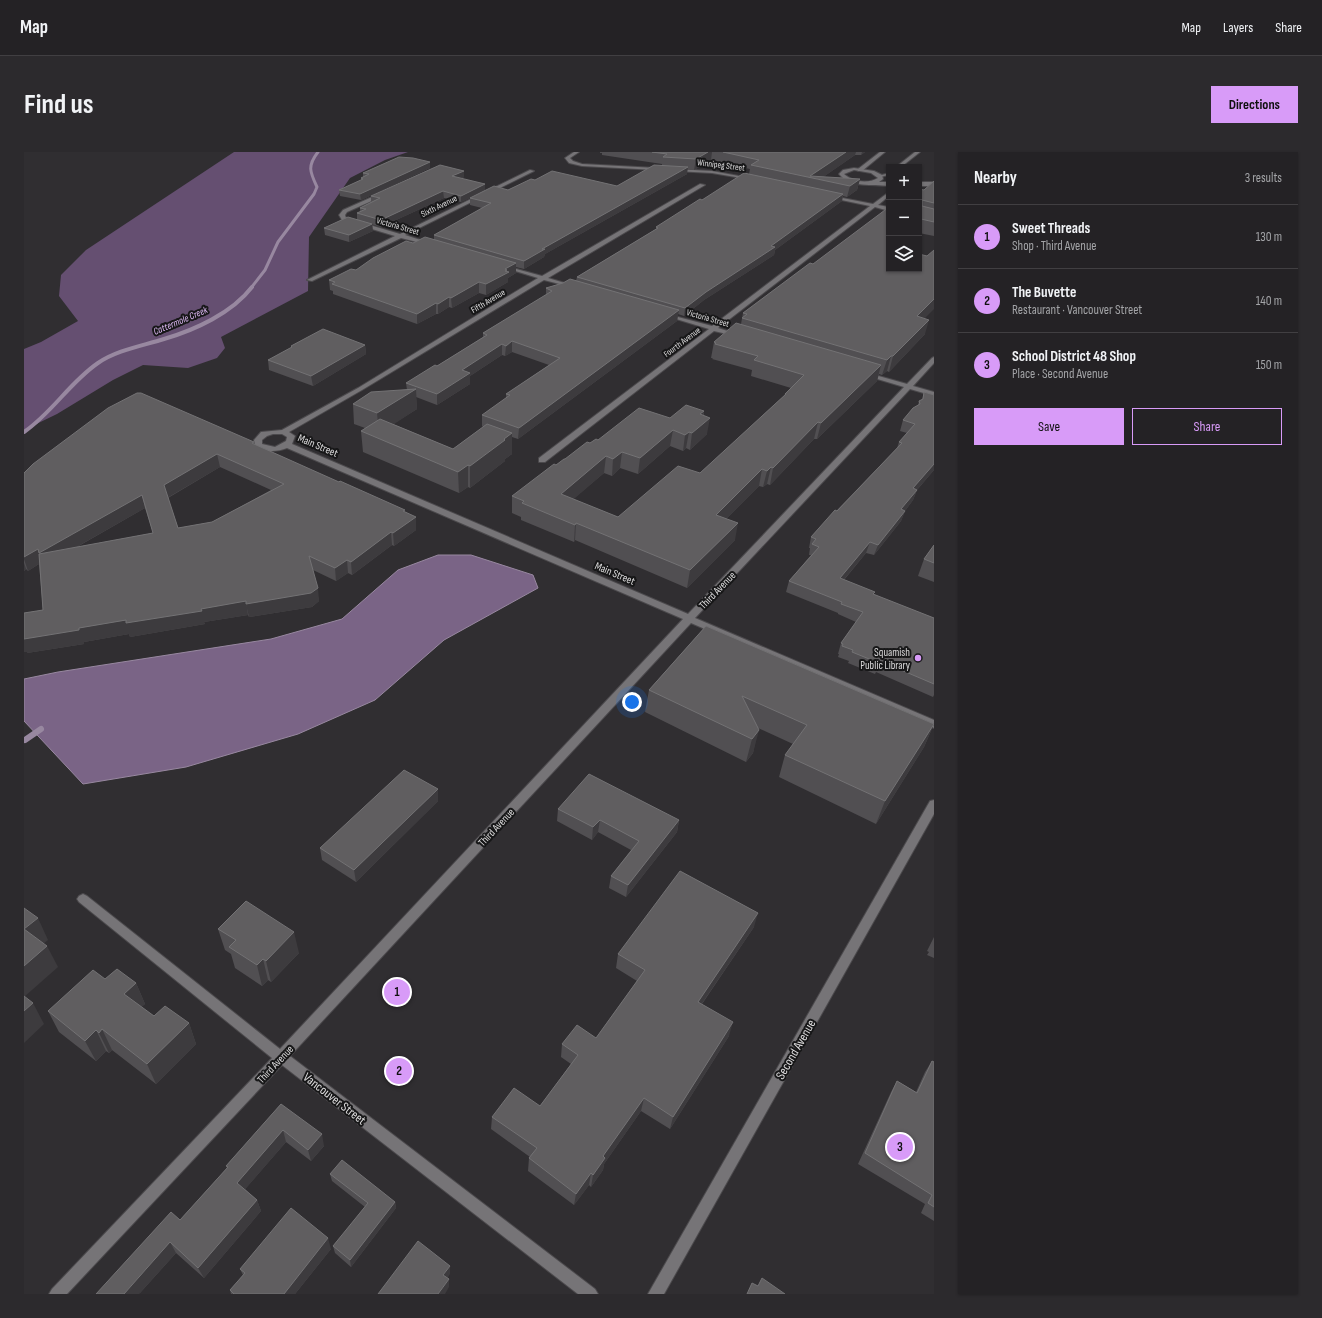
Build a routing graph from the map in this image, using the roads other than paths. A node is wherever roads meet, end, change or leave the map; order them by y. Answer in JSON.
{"nodes":[{"id":1,"x":577,"y":152,"type":"edge"},
{"id":2,"x":883,"y":152,"type":"edge"},
{"id":3,"x":918,"y":152,"type":"edge"},
{"id":4,"x":902,"y":164,"type":"edge"},
{"id":5,"x":860,"y":170,"type":"junction"},
{"id":6,"x":532,"y":171,"type":"dead end"},
{"id":7,"x":886,"y":175,"type":"edge"},
{"id":8,"x":880,"y":176,"type":"junction"},
{"id":9,"x":886,"y":177,"type":"edge"},
{"id":10,"x":762,"y":181,"type":"edge"},
{"id":11,"x":870,"y":182,"type":"junction"},
{"id":12,"x":886,"y":184,"type":"edge"},
{"id":13,"x":922,"y":184,"type":"edge"},
{"id":14,"x":934,"y":184,"type":"edge"},
{"id":15,"x":702,"y":185,"type":"dead end"},
{"id":16,"x":387,"y":192,"type":"edge"},
{"id":17,"x":821,"y":194,"type":"edge"},
{"id":18,"x":886,"y":196,"type":"edge"},
{"id":19,"x":873,"y":206,"type":"junction"},
{"id":20,"x":886,"y":208,"type":"edge"},
{"id":21,"x":399,"y":235,"type":"junction"},
{"id":22,"x":435,"y":246,"type":"edge"},
{"id":23,"x":500,"y":265,"type":"edge"},
{"id":24,"x":544,"y":278,"type":"junction"},
{"id":25,"x":310,"y":280,"type":"dead end"},
{"id":26,"x":582,"y":290,"type":"edge"},
{"id":27,"x":656,"y":312,"type":"edge"},
{"id":28,"x":714,"y":329,"type":"junction"},
{"id":29,"x":744,"y":338,"type":"edge"},
{"id":30,"x":934,"y":359,"type":"edge"},
{"id":31,"x":861,"y":372,"type":"edge"},
{"id":32,"x":908,"y":386,"type":"junction"},
{"id":33,"x":934,"y":394,"type":"edge"},
{"id":34,"x":283,"y":432,"type":"junction"},
{"id":35,"x":287,"y":445,"type":"junction"},
{"id":36,"x":542,"y":460,"type":"dead end"},
{"id":37,"x":690,"y":618,"type":"junction"},
{"id":38,"x":934,"y":724,"type":"edge"},
{"id":39,"x":934,"y":804,"type":"edge"},
{"id":40,"x":83,"y":899,"type":"dead end"},
{"id":41,"x":281,"y":1057,"type":"junction"},
{"id":42,"x":57,"y":1294,"type":"edge"},
{"id":43,"x":590,"y":1294,"type":"edge"},
{"id":44,"x":656,"y":1294,"type":"edge"}],
"edges":[{"from":1,"to":10,"type":"street","name":"Winnipeg Street"},
{"from":2,"to":5,"type":"street"},
{"from":3,"to":4,"type":"street"},
{"from":5,"to":8,"type":"street"},
{"from":5,"to":11,"type":"street"},
{"from":6,"to":21,"type":"street","name":"Sixth Avenue"},
{"from":7,"to":8,"type":"street"},
{"from":8,"to":9,"type":"street"},
{"from":8,"to":11,"type":"street"},
{"from":11,"to":12,"type":"street"},
{"from":13,"to":14,"type":"street"},
{"from":15,"to":24,"type":"street","name":"Fifth Avenue"},
{"from":16,"to":21,"type":"street","name":"Victoria Street"},
{"from":17,"to":19,"type":"street"},
{"from":18,"to":19,"type":"street","name":"Fourth Avenue"},
{"from":19,"to":20,"type":"street"},
{"from":19,"to":28,"type":"street","name":"Fourth Avenue"},
{"from":21,"to":22,"type":"street","name":"Victoria Street"},
{"from":21,"to":25,"type":"street","name":"Sixth Avenue"},
{"from":23,"to":24,"type":"street"},
{"from":24,"to":26,"type":"street"},
{"from":24,"to":34,"type":"street","name":"Fifth Avenue"},
{"from":27,"to":28,"type":"street","name":"Victoria Street"},
{"from":28,"to":29,"type":"street","name":"Victoria Street"},
{"from":28,"to":36,"type":"street","name":"Fourth Avenue"},
{"from":30,"to":32,"type":"street","name":"Third Avenue"},
{"from":31,"to":32,"type":"street"},
{"from":32,"to":33,"type":"street"},
{"from":32,"to":37,"type":"street","name":"Third Avenue"},
{"from":34,"to":35,"type":"street"},
{"from":34,"to":35,"type":"street"},
{"from":35,"to":37,"type":"street","name":"Main Street"},
{"from":37,"to":38,"type":"street","name":"Main Street"},
{"from":37,"to":41,"type":"street","name":"Third Avenue"},
{"from":39,"to":44,"type":"street","name":"Second Avenue"},
{"from":40,"to":41,"type":"street","name":"Vancouver Street"},
{"from":41,"to":42,"type":"street","name":"Third Avenue"},
{"from":41,"to":43,"type":"street","name":"Vancouver Street"}]}
